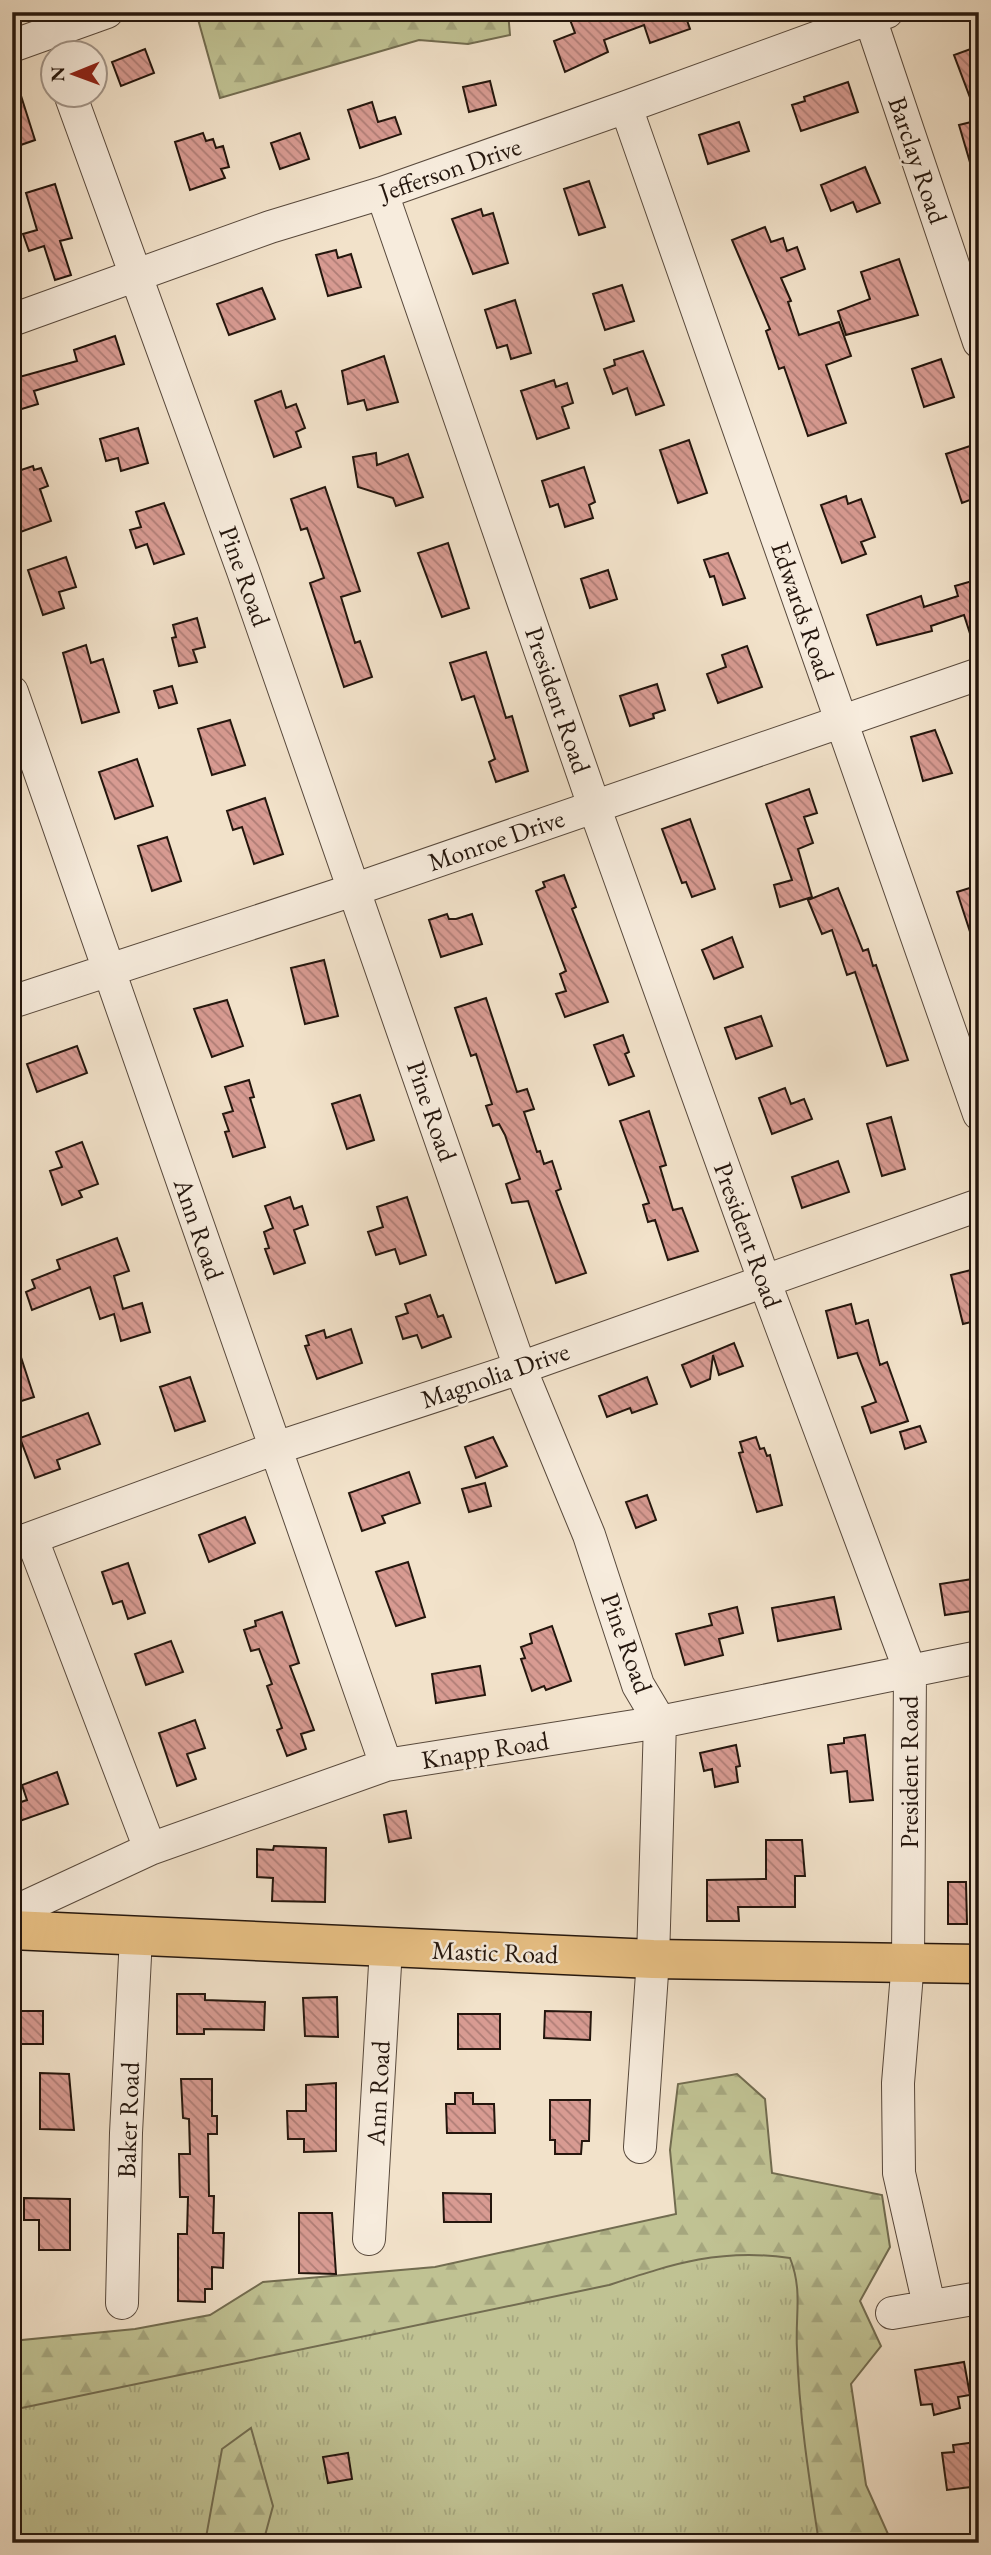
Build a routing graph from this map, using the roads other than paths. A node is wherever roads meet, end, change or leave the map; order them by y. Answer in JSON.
{"nodes":[{"id":1,"x":107,"y":12,"type":"edge"},
{"id":2,"x":879,"y":15,"type":"edge"},
{"id":3,"x":48,"y":33,"type":"edge"},
{"id":4,"x":12,"y":46,"type":"edge"},
{"id":5,"x":626,"y":107,"type":"junction"},
{"id":6,"x":75,"y":108,"type":"edge"},
{"id":7,"x":382,"y":193,"type":"junction"},
{"id":8,"x":138,"y":277,"type":"junction"},
{"id":9,"x":12,"y":320,"type":"edge"},
{"id":10,"x":979,"y":342,"type":"edge"},
{"id":11,"x":979,"y":674,"type":"edge"},
{"id":12,"x":12,"y":692,"type":"edge"},
{"id":13,"x":842,"y":722,"type":"junction"},
{"id":14,"x":594,"y":806,"type":"junction"},
{"id":15,"x":356,"y":889,"type":"junction"},
{"id":16,"x":108,"y":968,"type":"junction"},
{"id":17,"x":12,"y":1002,"type":"edge"},
{"id":18,"x":979,"y":1114,"type":"edge"},
{"id":19,"x":979,"y":1205,"type":"edge"},
{"id":20,"x":764,"y":1280,"type":"junction"},
{"id":21,"x":520,"y":1368,"type":"junction"},
{"id":22,"x":276,"y":1448,"type":"junction"},
{"id":23,"x":22,"y":1542,"type":"edge"},
{"id":24,"x":979,"y":1657,"type":"edge"},
{"id":25,"x":910,"y":1671,"type":"junction"},
{"id":26,"x":660,"y":1721,"type":"junction"},
{"id":27,"x":386,"y":1765,"type":"junction"},
{"id":28,"x":150,"y":1849,"type":"junction"},
{"id":29,"x":12,"y":1913,"type":"edge"},
{"id":30,"x":12,"y":1930,"type":"edge"},
{"id":31,"x":136,"y":1937,"type":"junction"},
{"id":32,"x":386,"y":1948,"type":"junction"},
{"id":33,"x":653,"y":1959,"type":"junction"},
{"id":34,"x":908,"y":1961,"type":"junction"},
{"id":35,"x":979,"y":1964,"type":"edge"},
{"id":36,"x":640,"y":2147,"type":"dead end"},
{"id":37,"x":369,"y":2239,"type":"dead end"},
{"id":38,"x":979,"y":2298,"type":"edge"},
{"id":39,"x":122,"y":2303,"type":"dead end"},
{"id":40,"x":929,"y":2305,"type":"junction"},
{"id":41,"x":892,"y":2313,"type":"dead end"}],
"edges":[{"from":1,"to":3,"type":"street"},
{"from":2,"to":5,"type":"street","name":"Jefferson Drive"},
{"from":2,"to":10,"type":"street","name":"Barclay Road"},
{"from":3,"to":4,"type":"street"},
{"from":5,"to":7,"type":"street","name":"Jefferson Drive"},
{"from":5,"to":13,"type":"street","name":"Edwards Road"},
{"from":6,"to":8,"type":"street","name":"Pine Road"},
{"from":7,"to":8,"type":"street","name":"Jefferson Drive"},
{"from":7,"to":14,"type":"street","name":"President Road"},
{"from":8,"to":9,"type":"street","name":"Jefferson Drive"},
{"from":8,"to":15,"type":"street","name":"Pine Road"},
{"from":11,"to":13,"type":"street","name":"Monroe Drive"},
{"from":12,"to":16,"type":"street","name":"Ann Road"},
{"from":13,"to":14,"type":"street","name":"Monroe Drive"},
{"from":13,"to":18,"type":"street","name":"Edwards Road"},
{"from":14,"to":15,"type":"street","name":"Monroe Drive"},
{"from":14,"to":20,"type":"street","name":"President Road"},
{"from":15,"to":16,"type":"street","name":"Monroe Drive"},
{"from":15,"to":21,"type":"street","name":"Pine Road"},
{"from":16,"to":17,"type":"street","name":"Monroe Drive"},
{"from":16,"to":22,"type":"street","name":"Ann Road"},
{"from":19,"to":20,"type":"street","name":"Magnolia Drive"},
{"from":20,"to":21,"type":"street","name":"Magnolia Drive"},
{"from":20,"to":25,"type":"street","name":"President Road"},
{"from":21,"to":22,"type":"street","name":"Magnolia Drive"},
{"from":21,"to":26,"type":"street","name":"Pine Road"},
{"from":22,"to":23,"type":"street","name":"Magnolia Drive"},
{"from":22,"to":27,"type":"street","name":"Ann Road"},
{"from":23,"to":28,"type":"street"},
{"from":24,"to":25,"type":"street","name":"Knapp Road"},
{"from":25,"to":26,"type":"street","name":"Knapp Road"},
{"from":25,"to":34,"type":"street","name":"President Road"},
{"from":26,"to":27,"type":"street","name":"Knapp Road"},
{"from":26,"to":33,"type":"street","name":"Pine Road"},
{"from":27,"to":28,"type":"street","name":"Knapp Road"},
{"from":28,"to":29,"type":"street","name":"Knapp Road"},
{"from":30,"to":31,"type":"main road","name":"Mastic Road"},
{"from":31,"to":32,"type":"main road","name":"Mastic Road"},
{"from":31,"to":39,"type":"street","name":"Baker Road"},
{"from":32,"to":33,"type":"main road","name":"Mastic Road"},
{"from":32,"to":37,"type":"street","name":"Ann Road"},
{"from":33,"to":34,"type":"main road","name":"Mastic Road"},
{"from":33,"to":36,"type":"street","name":"Pine Road"},
{"from":34,"to":35,"type":"main road","name":"Mastic Road"},
{"from":34,"to":40,"type":"street","name":"President Road"},
{"from":38,"to":40,"type":"street"},
{"from":40,"to":41,"type":"street"}]}
